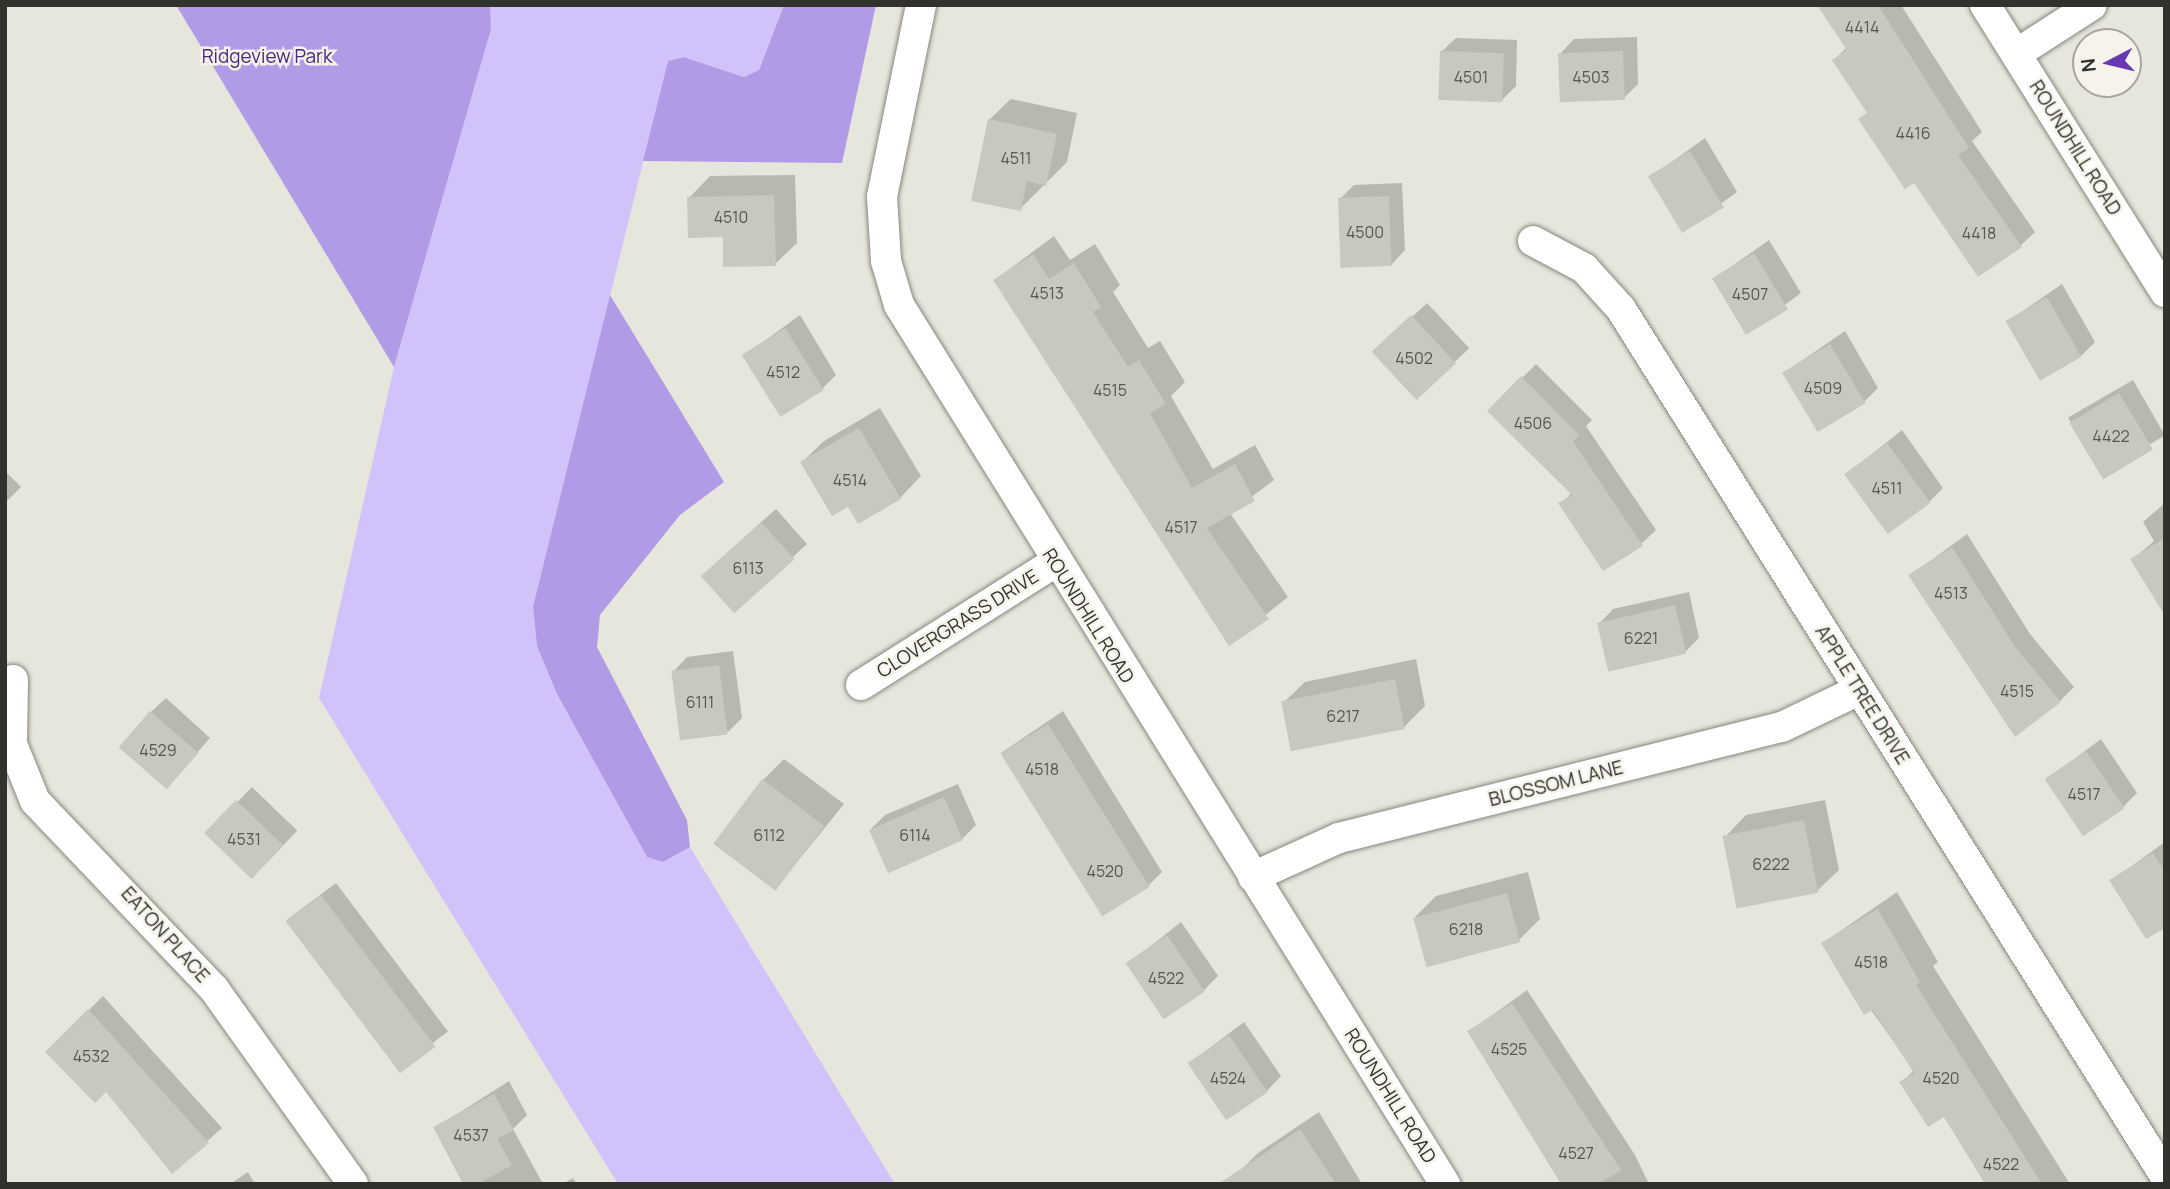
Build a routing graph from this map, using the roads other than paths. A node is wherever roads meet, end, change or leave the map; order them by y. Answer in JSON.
{"nodes":[{"id":1,"x":920,"y":5,"type":"edge"},
{"id":2,"x":1985,"y":5,"type":"edge"},
{"id":3,"x":2092,"y":5,"type":"edge"},
{"id":4,"x":2016,"y":54,"type":"junction"},
{"id":5,"x":1533,"y":241,"type":"dead end"},
{"id":6,"x":2165,"y":292,"type":"edge"},
{"id":7,"x":1054,"y":563,"type":"junction"},
{"id":8,"x":13,"y":680,"type":"dead end"},
{"id":9,"x":861,"y":685,"type":"dead end"},
{"id":10,"x":1859,"y":690,"type":"junction"},
{"id":11,"x":1253,"y":877,"type":"junction"},
{"id":12,"x":2165,"y":1176,"type":"edge"},
{"id":13,"x":353,"y":1184,"type":"edge"},
{"id":14,"x":1445,"y":1184,"type":"edge"}],
"edges":[{"from":1,"to":7,"type":"street","name":"ROUNDHILL ROAD"},
{"from":2,"to":4,"type":"street","name":"ROUNDHILL ROAD"},
{"from":3,"to":4,"type":"street"},
{"from":4,"to":6,"type":"street","name":"ROUNDHILL ROAD"},
{"from":5,"to":10,"type":"street","name":"APPLE TREE DRIVE"},
{"from":7,"to":9,"type":"street","name":"CLOVERGRASS DRIVE"},
{"from":7,"to":11,"type":"street","name":"ROUNDHILL ROAD"},
{"from":8,"to":13,"type":"street","name":"EATON PLACE"},
{"from":10,"to":11,"type":"street","name":"BLOSSOM LANE"},
{"from":10,"to":12,"type":"street","name":"APPLE TREE DRIVE"},
{"from":11,"to":14,"type":"street","name":"ROUNDHILL ROAD"}]}
